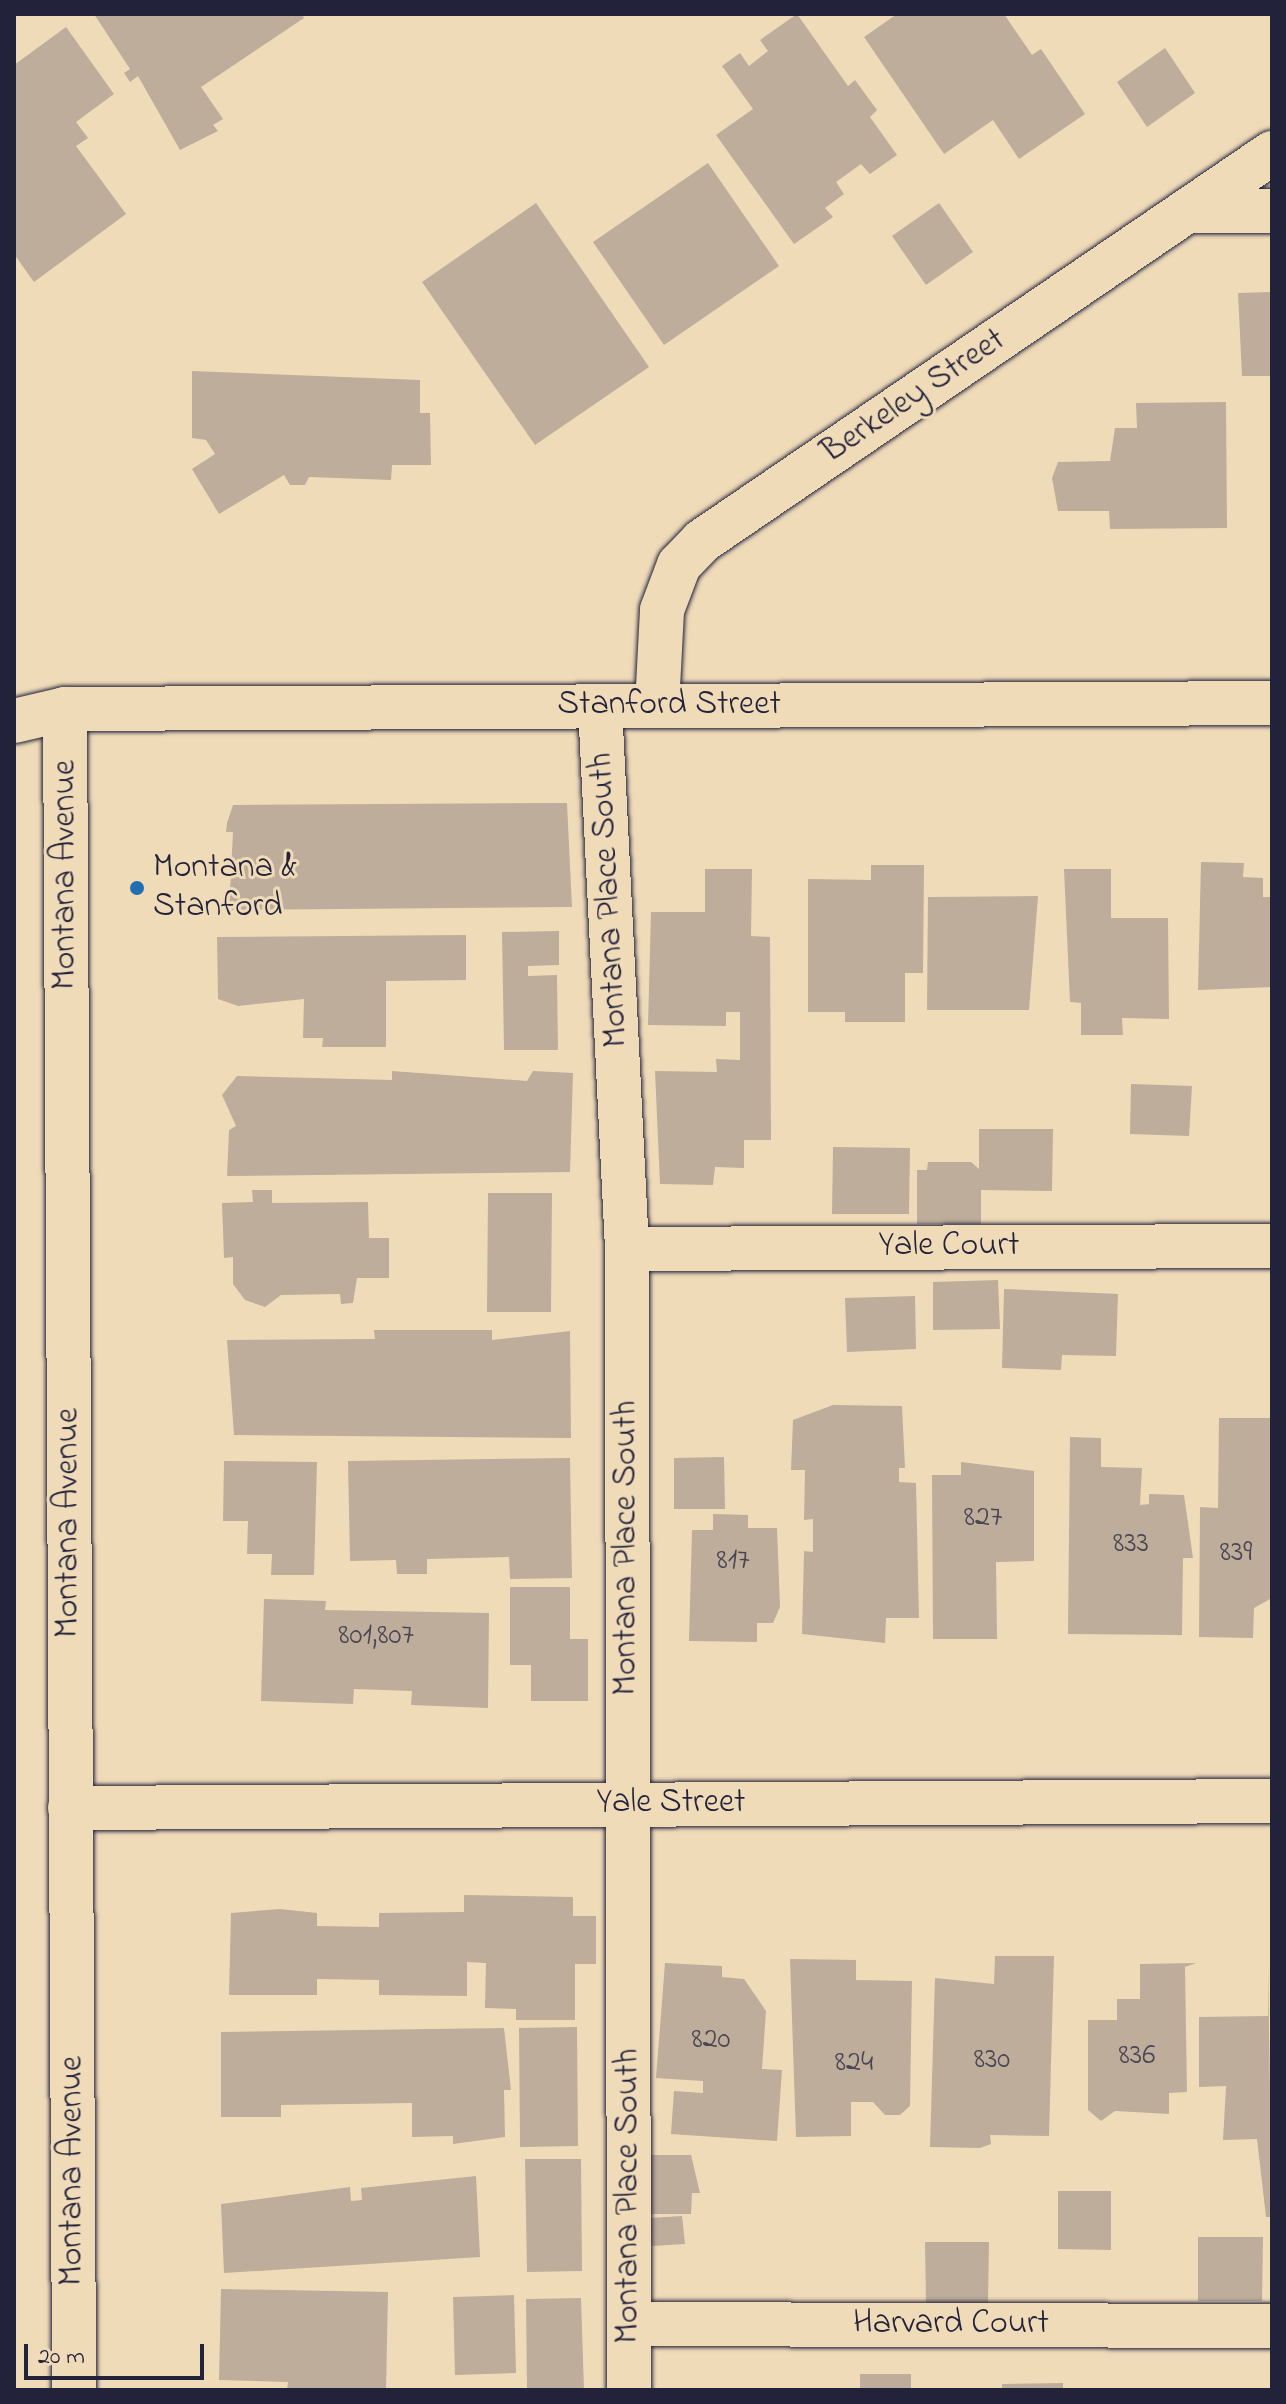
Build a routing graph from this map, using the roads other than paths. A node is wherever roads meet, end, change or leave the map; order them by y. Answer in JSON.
{"nodes":[{"id":1,"x":1272,"y":153,"type":"edge"},
{"id":2,"x":1189,"y":211,"type":"junction"},
{"id":3,"x":1272,"y":211,"type":"edge"},
{"id":4,"x":1272,"y":703,"type":"edge"},
{"id":5,"x":600,"y":706,"type":"junction"},
{"id":6,"x":657,"y":706,"type":"junction"},
{"id":7,"x":65,"y":709,"type":"junction"},
{"id":8,"x":14,"y":721,"type":"edge"},
{"id":9,"x":1272,"y":1246,"type":"edge"},
{"id":10,"x":627,"y":1249,"type":"junction"},
{"id":11,"x":1272,"y":1801,"type":"edge"},
{"id":12,"x":628,"y":1805,"type":"junction"},
{"id":13,"x":70,"y":1808,"type":"junction"},
{"id":14,"x":629,"y":2324,"type":"junction"},
{"id":15,"x":1272,"y":2326,"type":"edge"},
{"id":16,"x":74,"y":2390,"type":"edge"},
{"id":17,"x":629,"y":2390,"type":"edge"}],
"edges":[{"from":1,"to":2,"type":"street","name":"Berkeley Street"},
{"from":2,"to":3,"type":"street"},
{"from":2,"to":6,"type":"street","name":"Berkeley Street"},
{"from":4,"to":6,"type":"street","name":"Stanford Street"},
{"from":5,"to":6,"type":"street","name":"Stanford Street"},
{"from":5,"to":7,"type":"street","name":"Stanford Street"},
{"from":5,"to":10,"type":"street","name":"Montana Place South"},
{"from":7,"to":8,"type":"street","name":"Montana Avenue"},
{"from":7,"to":13,"type":"street","name":"Montana Avenue"},
{"from":9,"to":10,"type":"street","name":"Yale Court"},
{"from":10,"to":12,"type":"street","name":"Montana Place South"},
{"from":11,"to":12,"type":"street","name":"Yale Street"},
{"from":12,"to":13,"type":"street","name":"Yale Street"},
{"from":12,"to":14,"type":"street","name":"Montana Place South"},
{"from":13,"to":16,"type":"street","name":"Montana Avenue"},
{"from":14,"to":15,"type":"street","name":"Harvard Court"},
{"from":14,"to":17,"type":"street","name":"Montana Place South"}]}
